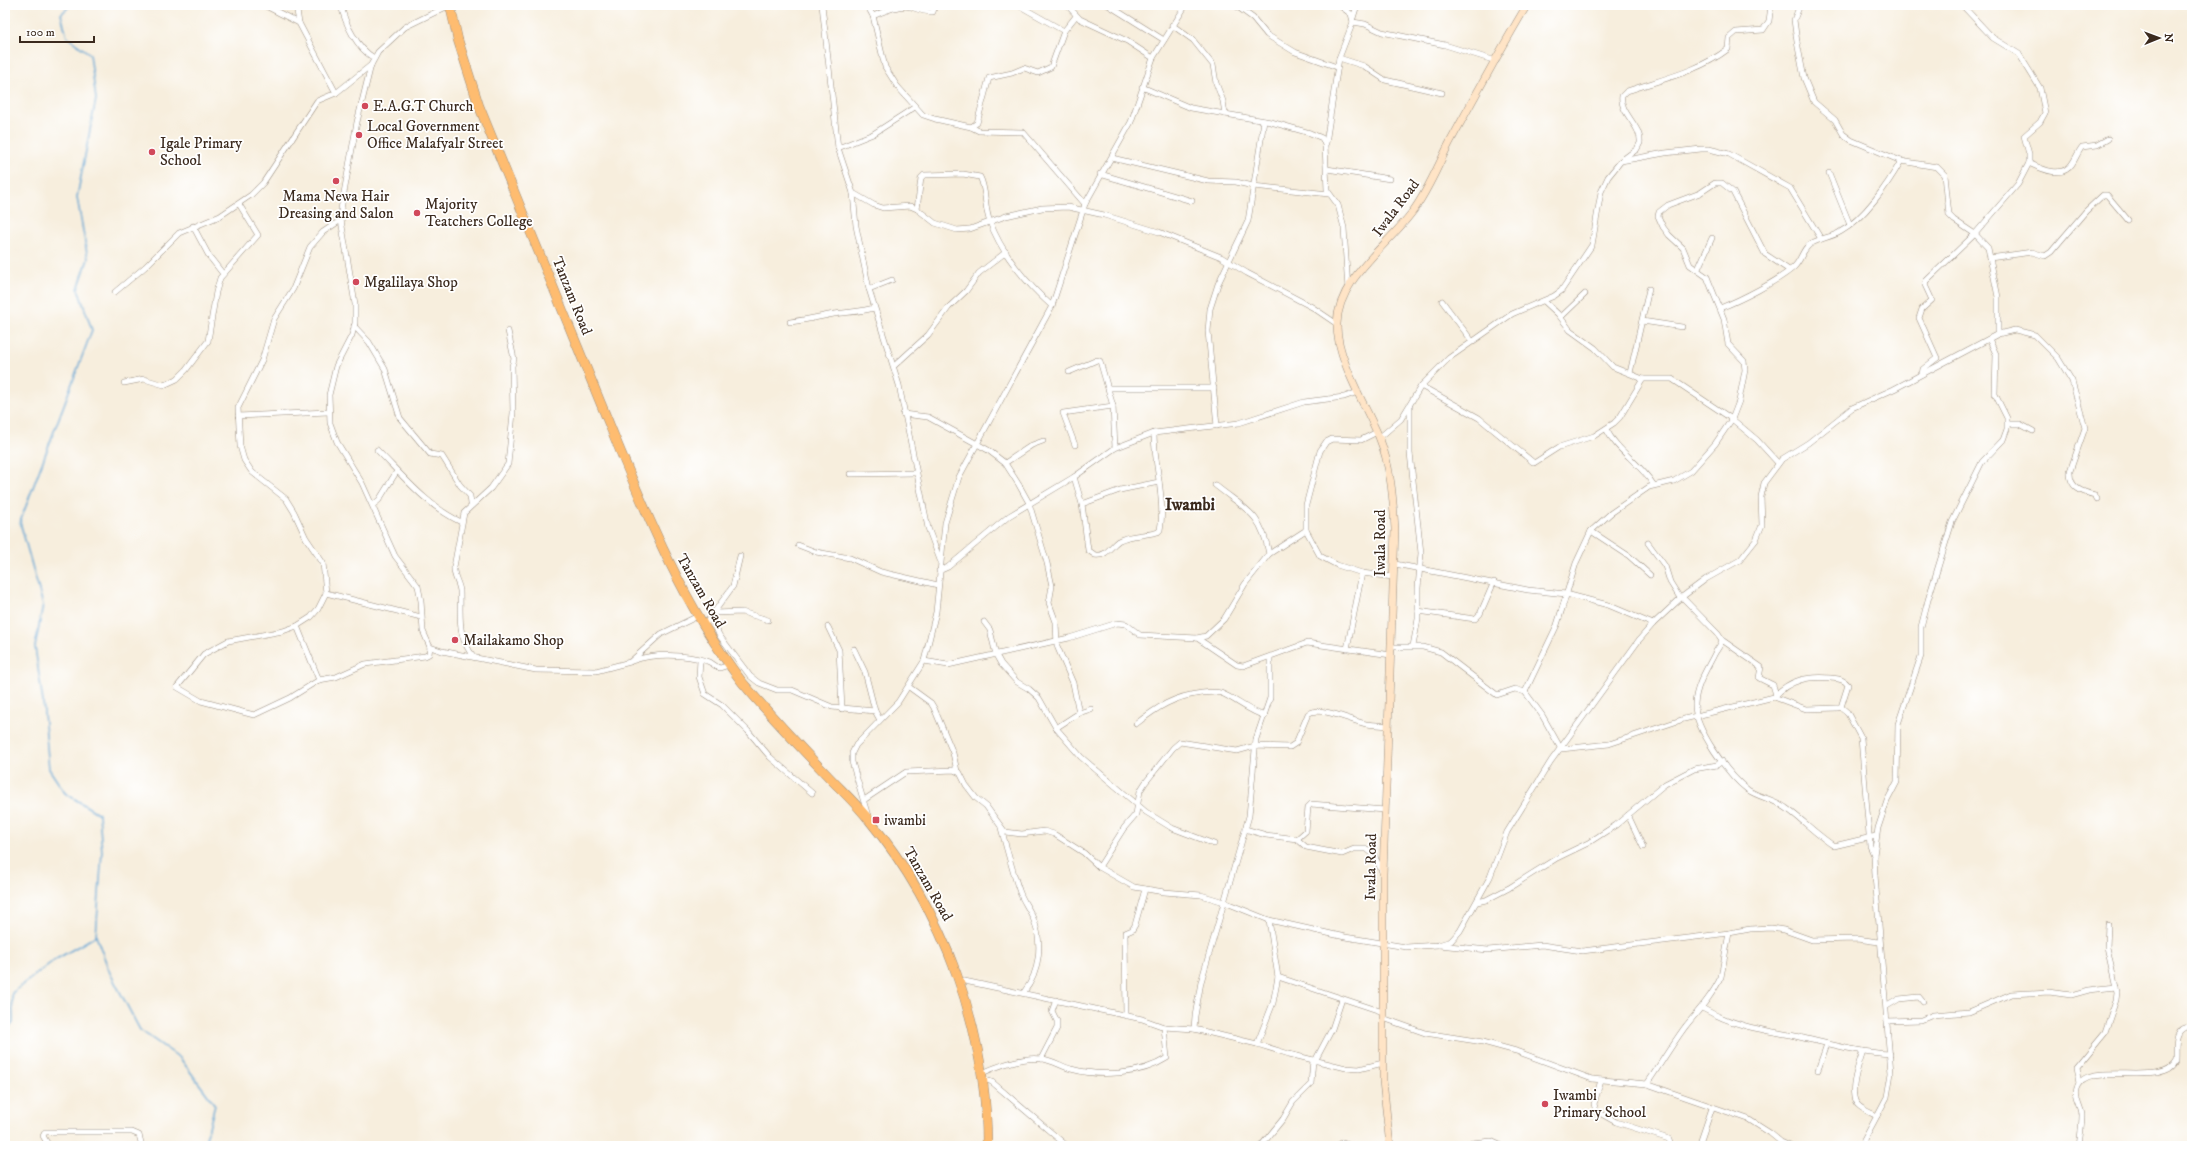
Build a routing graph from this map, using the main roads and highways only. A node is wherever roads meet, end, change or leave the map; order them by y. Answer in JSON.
{"nodes":[{"id":1,"x":450,"y":5,"type":"edge"},
{"id":2,"x":987,"y":1146,"type":"edge"}],
"edges":[{"from":1,"to":2,"type":"highway","name":"Tanzam Road"}]}
